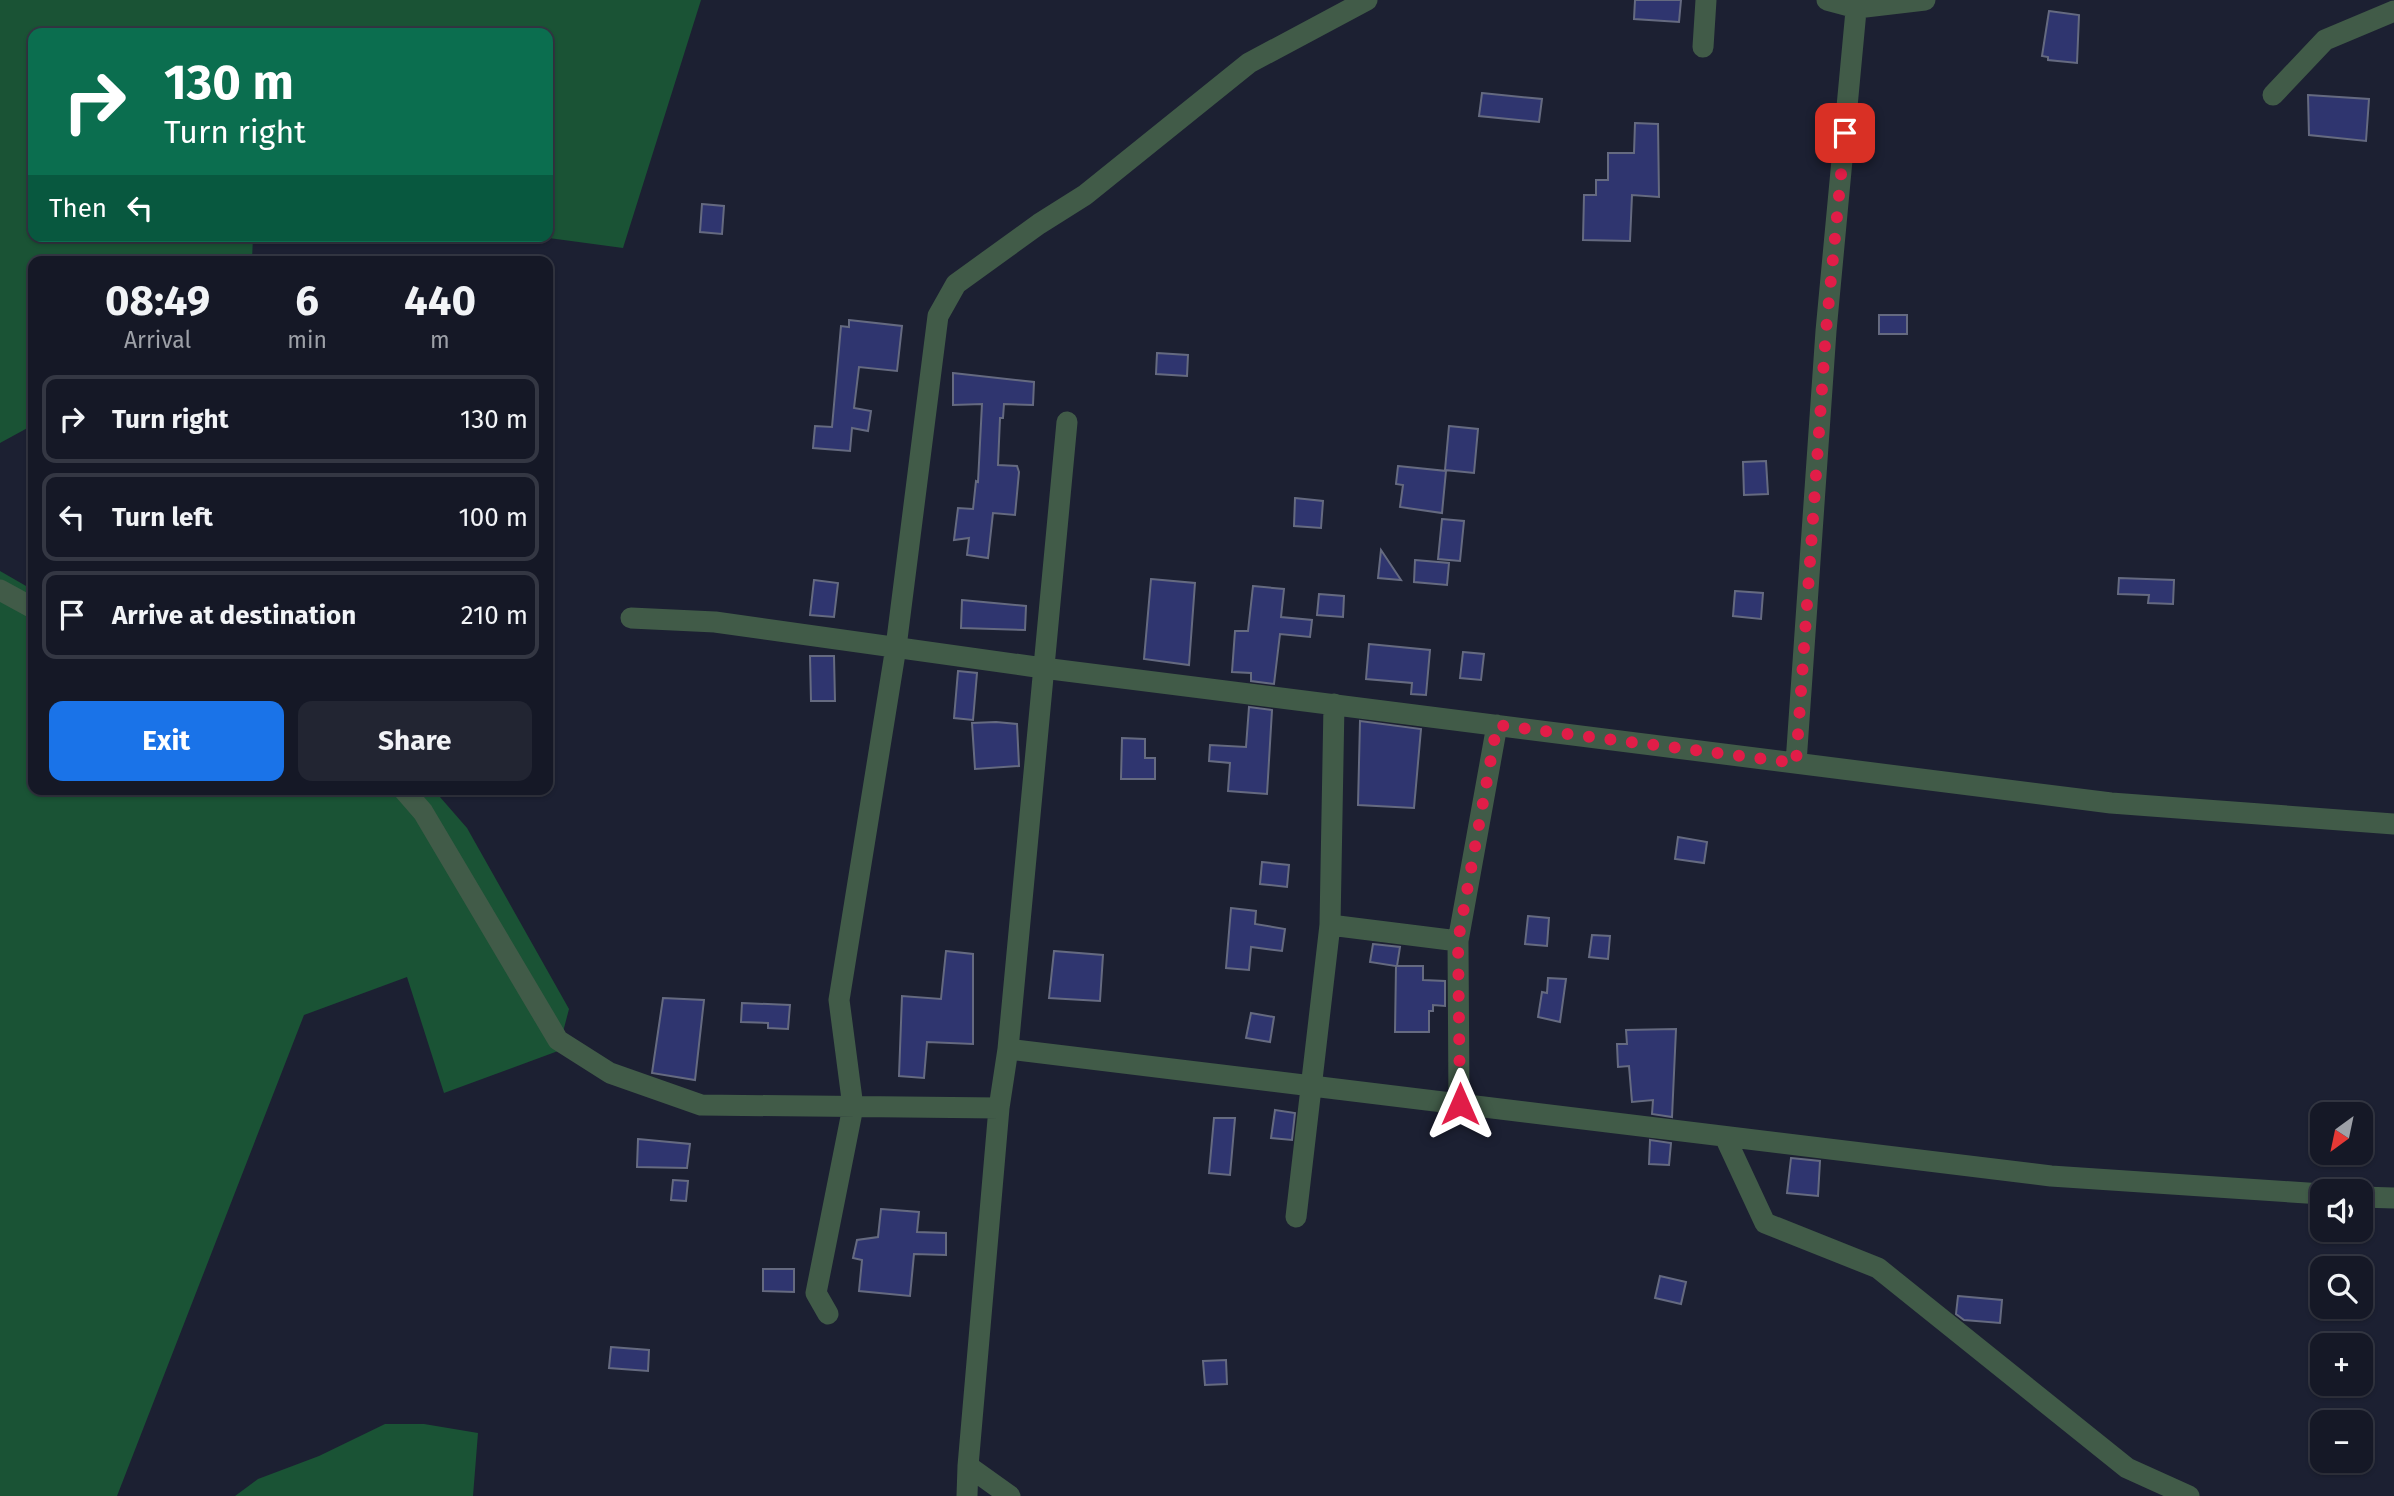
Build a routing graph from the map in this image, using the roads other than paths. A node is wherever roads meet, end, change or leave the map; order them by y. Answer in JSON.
{"nodes":[{"id":1,"x":1367,"y":0,"type":"edge"},
{"id":2,"x":1706,"y":0,"type":"edge"},
{"id":3,"x":1826,"y":0,"type":"edge"},
{"id":4,"x":1925,"y":0,"type":"edge"},
{"id":5,"x":1857,"y":4,"type":"edge"},
{"id":6,"x":2394,"y":12,"type":"edge"},
{"id":7,"x":1703,"y":47,"type":"dead end"},
{"id":8,"x":2273,"y":94,"type":"dead end"},
{"id":9,"x":1067,"y":422,"type":"dead end"},
{"id":10,"x":0,"y":590,"type":"edge"},
{"id":11,"x":28,"y":605,"type":"edge"},
{"id":12,"x":631,"y":618,"type":"dead end"},
{"id":13,"x":895,"y":647,"type":"junction"},
{"id":14,"x":1043,"y":667,"type":"junction"},
{"id":15,"x":1334,"y":704,"type":"junction"},
{"id":16,"x":1497,"y":725,"type":"junction"},
{"id":17,"x":1796,"y":763,"type":"junction"},
{"id":18,"x":408,"y":795,"type":"edge"},
{"id":19,"x":2394,"y":824,"type":"edge"},
{"id":20,"x":1330,"y":925,"type":"junction"},
{"id":21,"x":1458,"y":941,"type":"junction"},
{"id":22,"x":1008,"y":1049,"type":"junction"},
{"id":23,"x":1312,"y":1086,"type":"junction"},
{"id":24,"x":1460,"y":1104,"type":"junction"},
{"id":25,"x":852,"y":1107,"type":"junction"},
{"id":26,"x":999,"y":1108,"type":"junction"},
{"id":27,"x":1725,"y":1137,"type":"junction"},
{"id":28,"x":2310,"y":1193,"type":"edge"},
{"id":29,"x":2373,"y":1197,"type":"edge"},
{"id":30,"x":2394,"y":1198,"type":"edge"},
{"id":31,"x":1296,"y":1217,"type":"dead end"},
{"id":32,"x":828,"y":1314,"type":"dead end"},
{"id":33,"x":968,"y":1466,"type":"junction"},
{"id":34,"x":967,"y":1496,"type":"edge"},
{"id":35,"x":1010,"y":1496,"type":"edge"},
{"id":36,"x":2189,"y":1496,"type":"edge"}],
"edges":[{"from":1,"to":13,"type":"street"},
{"from":2,"to":7,"type":"street"},
{"from":3,"to":5,"type":"street"},
{"from":4,"to":5,"type":"street"},
{"from":5,"to":17,"type":"street"},
{"from":6,"to":8,"type":"street"},
{"from":9,"to":14,"type":"street"},
{"from":10,"to":11,"type":"street"},
{"from":12,"to":13,"type":"street"},
{"from":13,"to":14,"type":"street"},
{"from":13,"to":25,"type":"street"},
{"from":14,"to":15,"type":"street"},
{"from":14,"to":22,"type":"street"},
{"from":15,"to":16,"type":"street"},
{"from":15,"to":20,"type":"street"},
{"from":16,"to":17,"type":"street"},
{"from":16,"to":21,"type":"street"},
{"from":17,"to":19,"type":"street"},
{"from":18,"to":25,"type":"street"},
{"from":20,"to":21,"type":"street"},
{"from":20,"to":23,"type":"street"},
{"from":21,"to":24,"type":"street"},
{"from":22,"to":23,"type":"street"},
{"from":22,"to":26,"type":"street"},
{"from":23,"to":24,"type":"street"},
{"from":23,"to":31,"type":"street"},
{"from":24,"to":27,"type":"street"},
{"from":25,"to":26,"type":"street"},
{"from":25,"to":32,"type":"street"},
{"from":26,"to":33,"type":"street"},
{"from":27,"to":28,"type":"street"},
{"from":27,"to":36,"type":"street"},
{"from":29,"to":30,"type":"street"},
{"from":33,"to":34,"type":"street"},
{"from":33,"to":35,"type":"street"}]}
